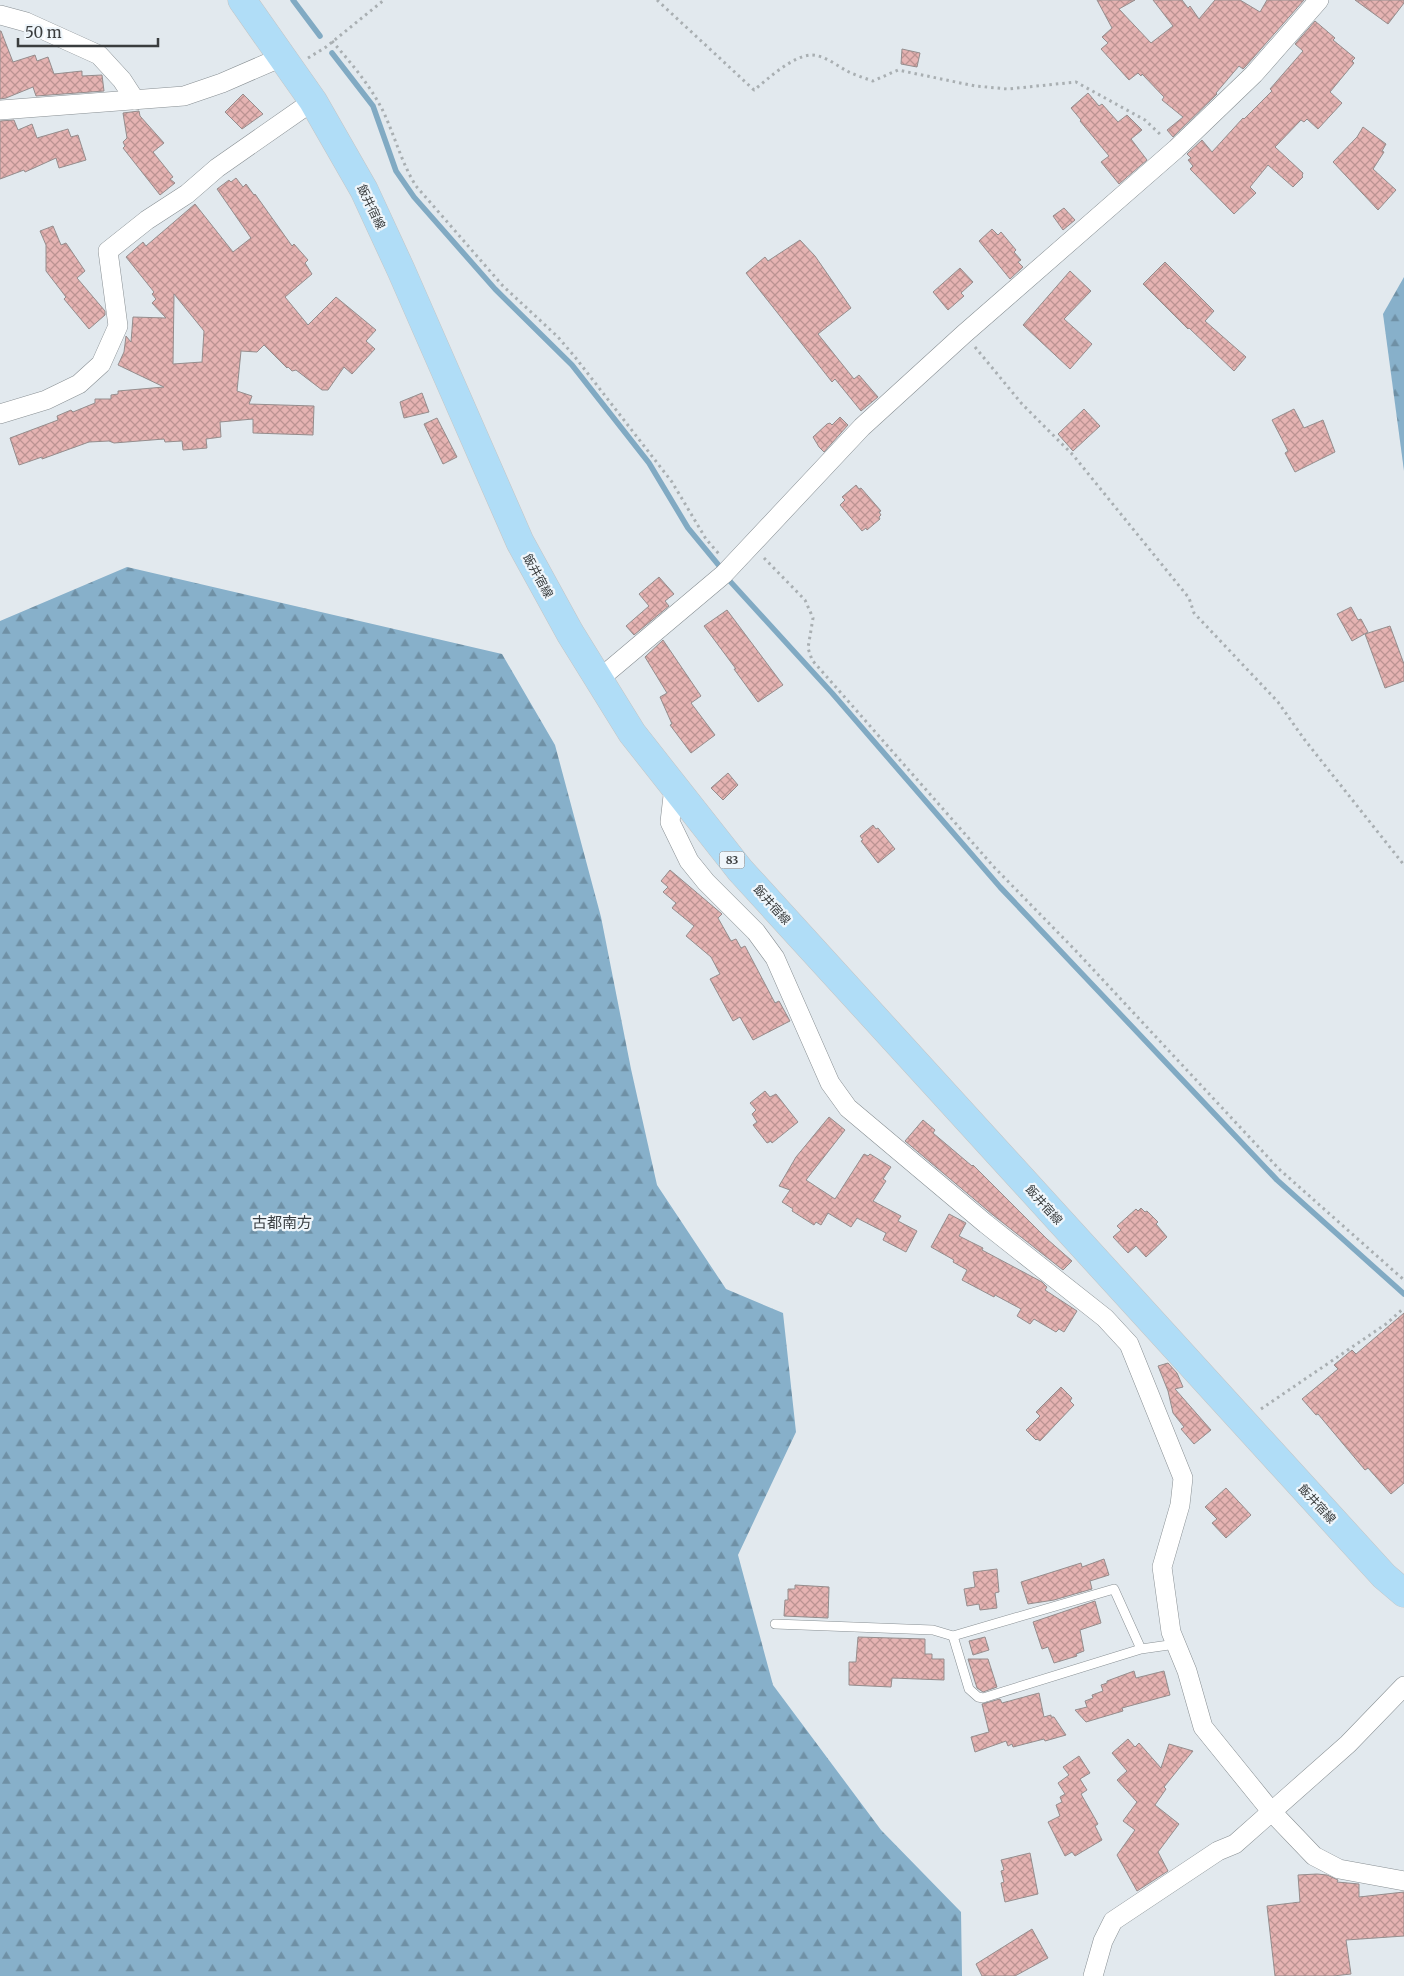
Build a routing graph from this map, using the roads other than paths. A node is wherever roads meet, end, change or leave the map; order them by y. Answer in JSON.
{"nodes":[{"id":1,"x":242,"y":0,"type":"edge"},
{"id":2,"x":1319,"y":0,"type":"edge"},
{"id":3,"x":0,"y":15,"type":"edge"},
{"id":4,"x":286,"y":63,"type":"junction"},
{"id":5,"x":135,"y":100,"type":"junction"},
{"id":6,"x":314,"y":101,"type":"junction"},
{"id":7,"x":0,"y":110,"type":"edge"},
{"id":8,"x":0,"y":414,"type":"edge"},
{"id":9,"x":598,"y":680,"type":"junction"},
{"id":10,"x":674,"y":787,"type":"junction"},
{"id":11,"x":1404,"y":1593,"type":"edge"},
{"id":12,"x":775,"y":1624,"type":"dead end"},
{"id":13,"x":953,"y":1636,"type":"junction"},
{"id":14,"x":1176,"y":1644,"type":"junction"},
{"id":15,"x":1141,"y":1649,"type":"junction"},
{"id":16,"x":1404,"y":1686,"type":"edge"},
{"id":17,"x":1271,"y":1811,"type":"junction"},
{"id":18,"x":1404,"y":1881,"type":"edge"},
{"id":19,"x":1093,"y":1976,"type":"edge"}],
"edges":[{"from":1,"to":4,"type":"main road","name":"飯井宿線","number":"83"},
{"from":2,"to":9,"type":"street"},
{"from":3,"to":5,"type":"street"},
{"from":4,"to":5,"type":"street"},
{"from":4,"to":6,"type":"main road","name":"飯井宿線","number":"83"},
{"from":5,"to":7,"type":"street"},
{"from":6,"to":8,"type":"street"},
{"from":6,"to":9,"type":"main road","name":"飯井宿線","number":"83"},
{"from":9,"to":10,"type":"main road","name":"飯井宿線","number":"83"},
{"from":10,"to":11,"type":"main road","name":"飯井宿線","number":"83"},
{"from":10,"to":14,"type":"street"},
{"from":12,"to":13,"type":"lane"},
{"from":13,"to":15,"type":"lane"},
{"from":13,"to":15,"type":"lane"},
{"from":14,"to":15,"type":"lane"},
{"from":14,"to":17,"type":"street"},
{"from":16,"to":17,"type":"street"},
{"from":17,"to":18,"type":"street"},
{"from":17,"to":19,"type":"street"}]}
